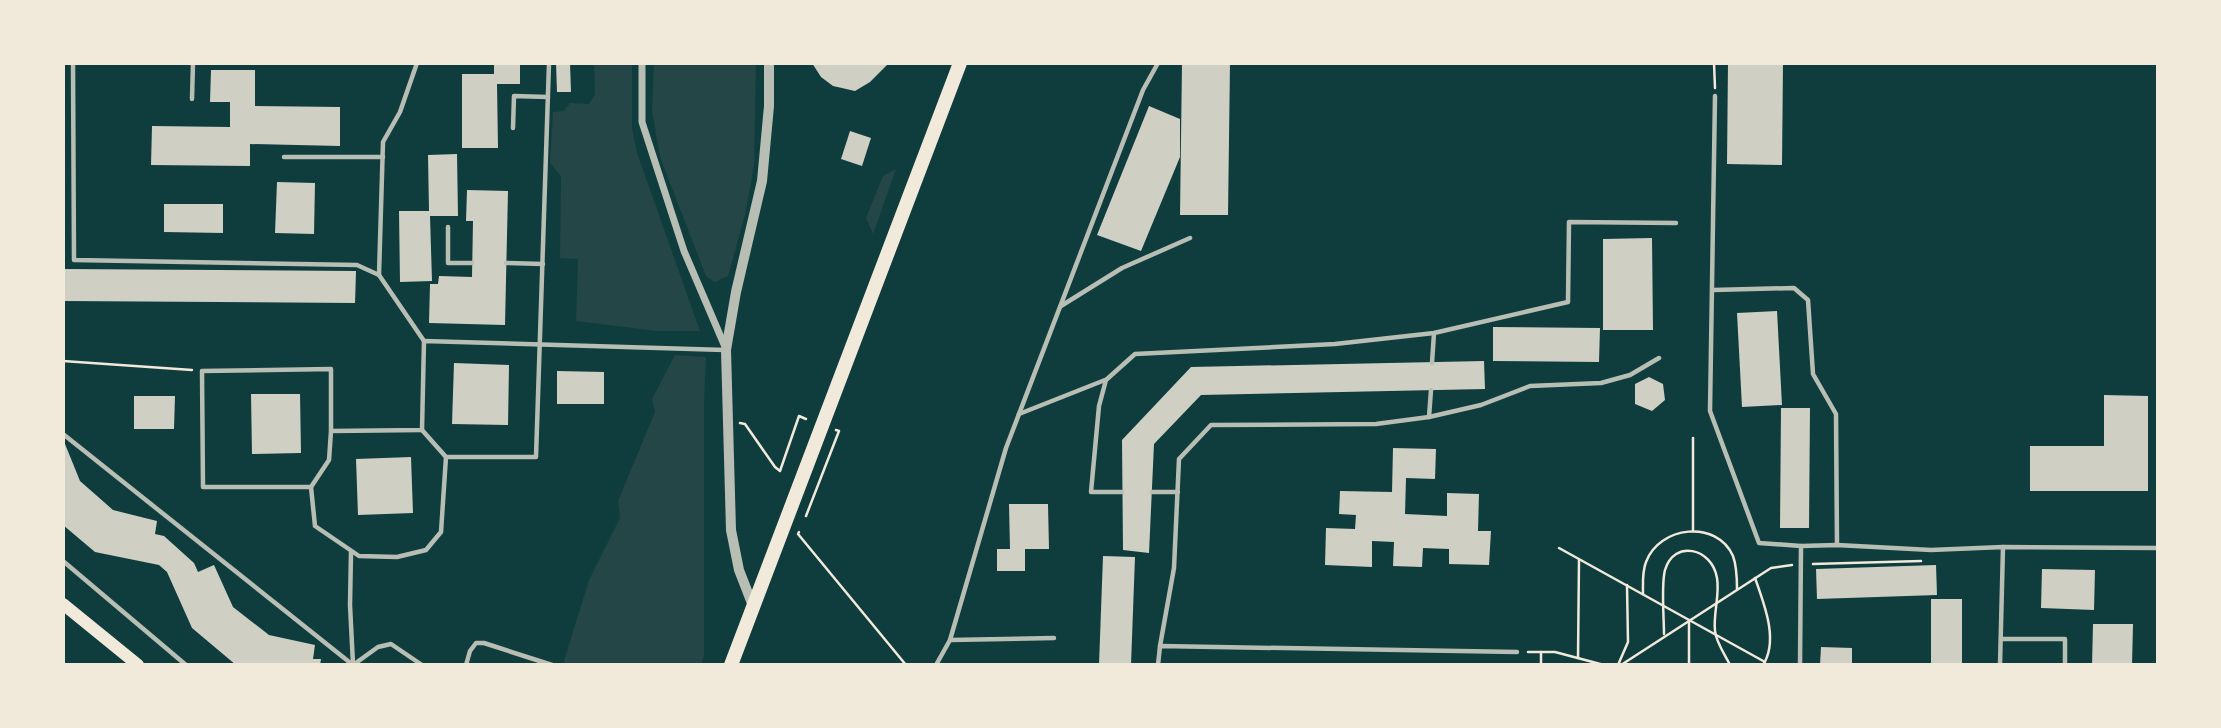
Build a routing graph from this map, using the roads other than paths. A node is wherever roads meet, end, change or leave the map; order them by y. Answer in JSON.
{"nodes":[{"id":1,"x":73,"y":63,"type":"edge"},
{"id":2,"x":192,"y":63,"type":"edge"},
{"id":3,"x":418,"y":63,"type":"edge"},
{"id":4,"x":549,"y":63,"type":"edge"},
{"id":5,"x":642,"y":63,"type":"edge"},
{"id":6,"x":769,"y":63,"type":"edge"},
{"id":7,"x":960,"y":63,"type":"edge"},
{"id":8,"x":1158,"y":63,"type":"edge"},
{"id":9,"x":1715,"y":96,"type":"road end"},
{"id":10,"x":548,"y":97,"type":"junction"},
{"id":11,"x":192,"y":99,"type":"dead end"},
{"id":12,"x":513,"y":128,"type":"dead end"},
{"id":13,"x":284,"y":157,"type":"dead end"},
{"id":14,"x":383,"y":157,"type":"junction"},
{"id":15,"x":1676,"y":223,"type":"dead end"},
{"id":16,"x":448,"y":228,"type":"dead end"},
{"id":17,"x":1189,"y":238,"type":"dead end"},
{"id":18,"x":472,"y":263,"type":"dead end"},
{"id":19,"x":506,"y":263,"type":"dead end"},
{"id":20,"x":543,"y":264,"type":"junction"},
{"id":21,"x":379,"y":275,"type":"junction"},
{"id":22,"x":1713,"y":290,"type":"junction"},
{"id":23,"x":1060,"y":307,"type":"junction"},
{"id":24,"x":1434,"y":333,"type":"junction"},
{"id":25,"x":424,"y":341,"type":"junction"},
{"id":26,"x":540,"y":344,"type":"junction"},
{"id":27,"x":726,"y":350,"type":"junction"},
{"id":28,"x":1659,"y":358,"type":"dead end"},
{"id":29,"x":1432,"y":363,"type":"dead end"},
{"id":30,"x":1105,"y":380,"type":"junction"},
{"id":31,"x":1431,"y":390,"type":"dead end"},
{"id":32,"x":1019,"y":414,"type":"junction"},
{"id":33,"x":1429,"y":417,"type":"junction"},
{"id":34,"x":422,"y":430,"type":"junction"},
{"id":35,"x":331,"y":431,"type":"junction"},
{"id":36,"x":63,"y":434,"type":"edge"},
{"id":37,"x":446,"y":457,"type":"junction"},
{"id":38,"x":311,"y":487,"type":"junction"},
{"id":39,"x":1122,"y":492,"type":"dead end"},
{"id":40,"x":1152,"y":492,"type":"dead end"},
{"id":41,"x":1178,"y":492,"type":"junction"},
{"id":42,"x":1837,"y":545,"type":"junction"},
{"id":43,"x":1801,"y":546,"type":"junction"},
{"id":44,"x":2003,"y":547,"type":"junction"},
{"id":45,"x":2158,"y":548,"type":"edge"},
{"id":46,"x":351,"y":552,"type":"junction"},
{"id":47,"x":63,"y":561,"type":"edge"},
{"id":48,"x":63,"y":604,"type":"edge"},
{"id":49,"x":754,"y":606,"type":"junction"},
{"id":50,"x":1054,"y":638,"type":"dead end"},
{"id":51,"x":2001,"y":639,"type":"junction"},
{"id":52,"x":950,"y":640,"type":"junction"},
{"id":53,"x":1160,"y":646,"type":"junction"},
{"id":54,"x":1517,"y":652,"type":"road end"},
{"id":55,"x":138,"y":665,"type":"edge"},
{"id":56,"x":186,"y":665,"type":"edge"},
{"id":57,"x":353,"y":665,"type":"edge"},
{"id":58,"x":422,"y":665,"type":"edge"},
{"id":59,"x":466,"y":665,"type":"edge"},
{"id":60,"x":552,"y":665,"type":"edge"},
{"id":61,"x":731,"y":665,"type":"edge"},
{"id":62,"x":936,"y":665,"type":"edge"},
{"id":63,"x":1158,"y":665,"type":"edge"},
{"id":64,"x":1800,"y":665,"type":"edge"},
{"id":65,"x":2000,"y":665,"type":"edge"},
{"id":66,"x":2064,"y":665,"type":"edge"}],
"edges":[{"from":1,"to":21,"type":"lane"},
{"from":2,"to":11,"type":"lane"},
{"from":3,"to":14,"type":"lane"},
{"from":4,"to":10,"type":"lane"},
{"from":5,"to":27,"type":"street"},
{"from":6,"to":27,"type":"street"},
{"from":7,"to":49,"type":"main road"},
{"from":8,"to":23,"type":"lane"},
{"from":9,"to":22,"type":"lane"},
{"from":10,"to":12,"type":"lane"},
{"from":10,"to":20,"type":"lane"},
{"from":13,"to":14,"type":"lane"},
{"from":14,"to":21,"type":"lane"},
{"from":15,"to":24,"type":"lane"},
{"from":16,"to":18,"type":"lane"},
{"from":17,"to":23,"type":"lane"},
{"from":19,"to":20,"type":"lane"},
{"from":20,"to":26,"type":"lane"},
{"from":21,"to":25,"type":"lane"},
{"from":22,"to":42,"type":"lane"},
{"from":22,"to":43,"type":"lane"},
{"from":23,"to":32,"type":"lane"},
{"from":24,"to":29,"type":"lane"},
{"from":24,"to":30,"type":"lane"},
{"from":25,"to":26,"type":"lane"},
{"from":25,"to":34,"type":"lane"},
{"from":26,"to":27,"type":"lane"},
{"from":26,"to":37,"type":"lane"},
{"from":27,"to":49,"type":"street"},
{"from":28,"to":33,"type":"lane"},
{"from":30,"to":32,"type":"lane"},
{"from":30,"to":39,"type":"lane"},
{"from":31,"to":33,"type":"lane"},
{"from":32,"to":52,"type":"lane"},
{"from":33,"to":41,"type":"lane"},
{"from":34,"to":35,"type":"lane"},
{"from":34,"to":37,"type":"lane"},
{"from":35,"to":38,"type":"lane"},
{"from":35,"to":38,"type":"lane"},
{"from":36,"to":46,"type":"lane"},
{"from":37,"to":46,"type":"lane"},
{"from":38,"to":46,"type":"lane"},
{"from":40,"to":41,"type":"lane"},
{"from":41,"to":53,"type":"lane"},
{"from":42,"to":43,"type":"lane"},
{"from":42,"to":44,"type":"lane"},
{"from":43,"to":64,"type":"lane"},
{"from":44,"to":45,"type":"lane"},
{"from":44,"to":51,"type":"lane"},
{"from":47,"to":56,"type":"lane"},
{"from":48,"to":55,"type":"main road"},
{"from":49,"to":61,"type":"main road"},
{"from":50,"to":52,"type":"lane"},
{"from":51,"to":65,"type":"lane"},
{"from":51,"to":66,"type":"lane"},
{"from":52,"to":62,"type":"lane"},
{"from":53,"to":54,"type":"lane"},
{"from":53,"to":63,"type":"lane"},
{"from":57,"to":58,"type":"lane"},
{"from":59,"to":60,"type":"lane"}]}
